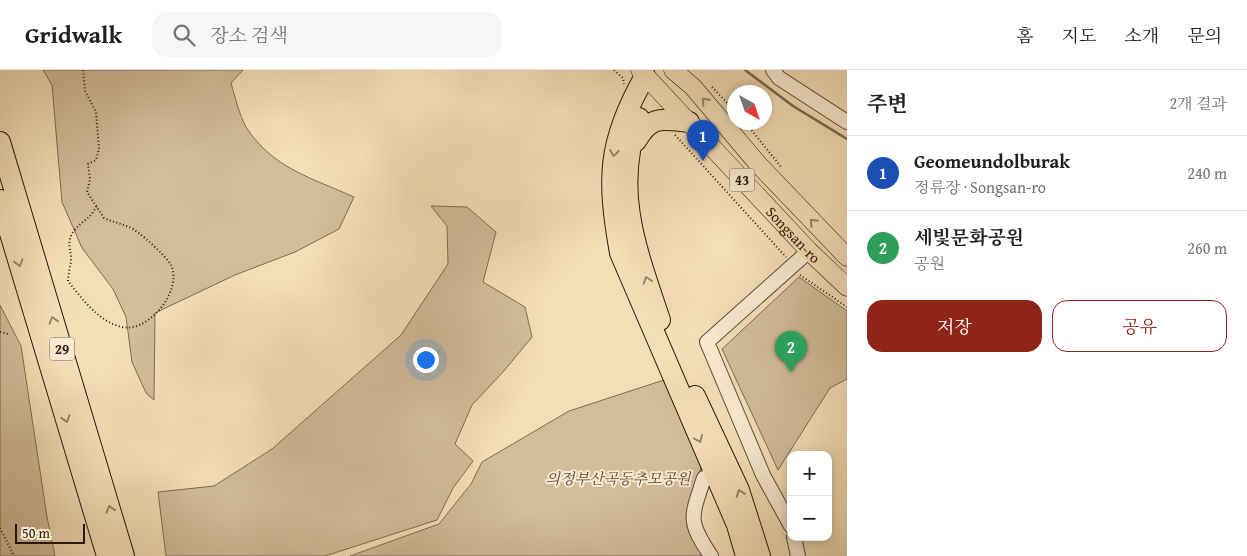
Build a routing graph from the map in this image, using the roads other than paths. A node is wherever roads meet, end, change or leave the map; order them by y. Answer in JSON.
{"nodes":[{"id":1,"x":673,"y":70,"type":"edge"},
{"id":2,"x":773,"y":70,"type":"edge"},
{"id":3,"x":644,"y":72,"type":"edge"},
{"id":4,"x":689,"y":122,"type":"junction"},
{"id":5,"x":847,"y":122,"type":"edge"},
{"id":6,"x":0,"y":142,"type":"edge"},
{"id":7,"x":627,"y":167,"type":"junction"},
{"id":8,"x":0,"y":200,"type":"edge"},
{"id":9,"x":809,"y":251,"type":"junction"},
{"id":10,"x":847,"y":257,"type":"edge"},
{"id":11,"x":847,"y":287,"type":"edge"},
{"id":12,"x":704,"y":478,"type":"dead end"},
{"id":13,"x":787,"y":519,"type":"edge"},
{"id":14,"x":795,"y":541,"type":"edge"},
{"id":15,"x":107,"y":556,"type":"edge"},
{"id":16,"x":124,"y":556,"type":"edge"},
{"id":17,"x":711,"y":556,"type":"edge"},
{"id":18,"x":746,"y":556,"type":"edge"},
{"id":19,"x":760,"y":556,"type":"edge"},
{"id":20,"x":798,"y":556,"type":"edge"}],
"edges":[{"from":10,"to":1,"type":"main road","name":"Songsan-ro","number":"43","one_way":true},
{"from":2,"to":5,"type":"street"},
{"from":3,"to":4,"type":"main road","name":"Songsan-ro","number":"43"},
{"from":3,"to":7,"type":"highway"},
{"from":3,"to":18,"type":"highway","one_way":true},
{"from":4,"to":7,"type":"highway"},
{"from":4,"to":9,"type":"main road","name":"Songsan-ro","number":"43"},
{"from":16,"to":6,"type":"highway","number":"29","one_way":true},
{"from":19,"to":7,"type":"highway","one_way":true},
{"from":8,"to":15,"type":"highway","number":"29","one_way":true},
{"from":9,"to":11,"type":"main road","name":"Songsan-ro","number":"43"},
{"from":9,"to":13,"type":"street"},
{"from":12,"to":17,"type":"street"},
{"from":14,"to":20,"type":"street"}]}
